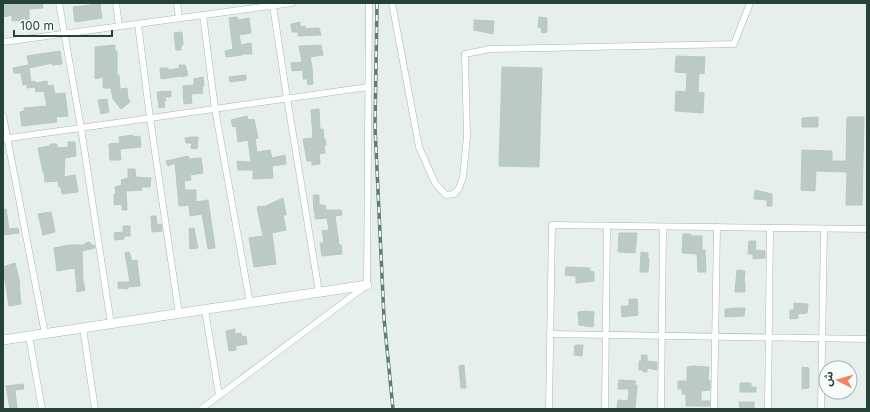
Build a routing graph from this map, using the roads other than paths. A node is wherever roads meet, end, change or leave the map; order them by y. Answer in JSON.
{"nodes":[{"id":1,"x":59,"y":3,"type":"edge"},
{"id":2,"x":116,"y":3,"type":"edge"},
{"id":3,"x":177,"y":3,"type":"edge"},
{"id":4,"x":292,"y":3,"type":"edge"},
{"id":5,"x":369,"y":3,"type":"edge"},
{"id":6,"x":392,"y":3,"type":"edge"},
{"id":7,"x":750,"y":3,"type":"edge"},
{"id":8,"x":249,"y":6,"type":"edge"},
{"id":9,"x":273,"y":6,"type":"junction"},
{"id":10,"x":203,"y":15,"type":"junction"},
{"id":11,"x":179,"y":18,"type":"junction"},
{"id":12,"x":138,"y":24,"type":"junction"},
{"id":13,"x":119,"y":26,"type":"junction"},
{"id":14,"x":65,"y":34,"type":"junction"},
{"id":15,"x":3,"y":42,"type":"edge"},
{"id":16,"x":368,"y":87,"type":"junction"},
{"id":17,"x":287,"y":98,"type":"junction"},
{"id":18,"x":215,"y":109,"type":"junction"},
{"id":19,"x":3,"y":116,"type":"edge"},
{"id":20,"x":150,"y":118,"type":"junction"},
{"id":21,"x":81,"y":128,"type":"junction"},
{"id":22,"x":5,"y":139,"type":"edge"},
{"id":23,"x":607,"y":226,"type":"junction"},
{"id":24,"x":663,"y":227,"type":"junction"},
{"id":25,"x":717,"y":227,"type":"junction"},
{"id":26,"x":770,"y":228,"type":"junction"},
{"id":27,"x":824,"y":229,"type":"junction"},
{"id":28,"x":867,"y":229,"type":"edge"},
{"id":29,"x":367,"y":285,"type":"junction"},
{"id":30,"x":319,"y":292,"type":"junction"},
{"id":31,"x":250,"y":303,"type":"junction"},
{"id":32,"x":205,"y":310,"type":"junction"},
{"id":33,"x":179,"y":314,"type":"junction"},
{"id":34,"x":111,"y":324,"type":"junction"},
{"id":35,"x":83,"y":328,"type":"junction"},
{"id":36,"x":45,"y":334,"type":"junction"},
{"id":37,"x":550,"y":334,"type":"junction"},
{"id":38,"x":606,"y":335,"type":"junction"},
{"id":39,"x":29,"y":336,"type":"junction"},
{"id":40,"x":662,"y":336,"type":"junction"},
{"id":41,"x":715,"y":337,"type":"junction"},
{"id":42,"x":769,"y":337,"type":"junction"},
{"id":43,"x":822,"y":338,"type":"junction"},
{"id":44,"x":867,"y":339,"type":"edge"},
{"id":45,"x":3,"y":340,"type":"edge"},
{"id":46,"x":219,"y":395,"type":"junction"},
{"id":47,"x":42,"y":409,"type":"edge"},
{"id":48,"x":95,"y":409,"type":"edge"},
{"id":49,"x":201,"y":409,"type":"edge"},
{"id":50,"x":549,"y":409,"type":"edge"},
{"id":51,"x":605,"y":409,"type":"edge"},
{"id":52,"x":661,"y":409,"type":"edge"},
{"id":53,"x":714,"y":409,"type":"edge"},
{"id":54,"x":768,"y":409,"type":"edge"},
{"id":55,"x":821,"y":409,"type":"edge"}],
"edges":[{"from":1,"to":14,"type":"street"},
{"from":2,"to":13,"type":"street"},
{"from":3,"to":11,"type":"street"},
{"from":4,"to":9,"type":"street"},
{"from":5,"to":16,"type":"street"},
{"from":6,"to":7,"type":"street"},
{"from":8,"to":9,"type":"street"},
{"from":8,"to":10,"type":"street"},
{"from":9,"to":17,"type":"street"},
{"from":10,"to":11,"type":"street"},
{"from":10,"to":18,"type":"street"},
{"from":11,"to":12,"type":"street"},
{"from":12,"to":13,"type":"street"},
{"from":12,"to":20,"type":"street"},
{"from":13,"to":14,"type":"street"},
{"from":14,"to":15,"type":"street"},
{"from":14,"to":21,"type":"street"},
{"from":16,"to":17,"type":"street"},
{"from":16,"to":29,"type":"street"},
{"from":17,"to":18,"type":"street"},
{"from":17,"to":30,"type":"street"},
{"from":18,"to":20,"type":"street"},
{"from":18,"to":31,"type":"street"},
{"from":19,"to":22,"type":"street"},
{"from":20,"to":21,"type":"street"},
{"from":20,"to":33,"type":"street"},
{"from":21,"to":22,"type":"street"},
{"from":21,"to":34,"type":"street"},
{"from":22,"to":36,"type":"street"},
{"from":23,"to":24,"type":"street"},
{"from":23,"to":37,"type":"street"},
{"from":23,"to":38,"type":"street"},
{"from":24,"to":25,"type":"street"},
{"from":24,"to":40,"type":"street"},
{"from":25,"to":26,"type":"street"},
{"from":25,"to":41,"type":"street"},
{"from":26,"to":27,"type":"street"},
{"from":26,"to":42,"type":"street"},
{"from":27,"to":28,"type":"street"},
{"from":27,"to":43,"type":"street"},
{"from":29,"to":30,"type":"street"},
{"from":29,"to":46,"type":"street"},
{"from":30,"to":31,"type":"street"},
{"from":31,"to":32,"type":"street"},
{"from":32,"to":33,"type":"street"},
{"from":32,"to":46,"type":"street"},
{"from":33,"to":34,"type":"street"},
{"from":34,"to":35,"type":"street"},
{"from":35,"to":36,"type":"street"},
{"from":35,"to":48,"type":"street"},
{"from":36,"to":39,"type":"street"},
{"from":37,"to":38,"type":"street"},
{"from":37,"to":50,"type":"street"},
{"from":38,"to":40,"type":"street"},
{"from":38,"to":51,"type":"street"},
{"from":39,"to":45,"type":"street"},
{"from":39,"to":47,"type":"street"},
{"from":40,"to":41,"type":"street"},
{"from":40,"to":52,"type":"street"},
{"from":41,"to":42,"type":"street"},
{"from":41,"to":53,"type":"street"},
{"from":42,"to":43,"type":"street"},
{"from":42,"to":54,"type":"street"},
{"from":43,"to":44,"type":"street"},
{"from":43,"to":55,"type":"street"},
{"from":46,"to":49,"type":"street"}]}
